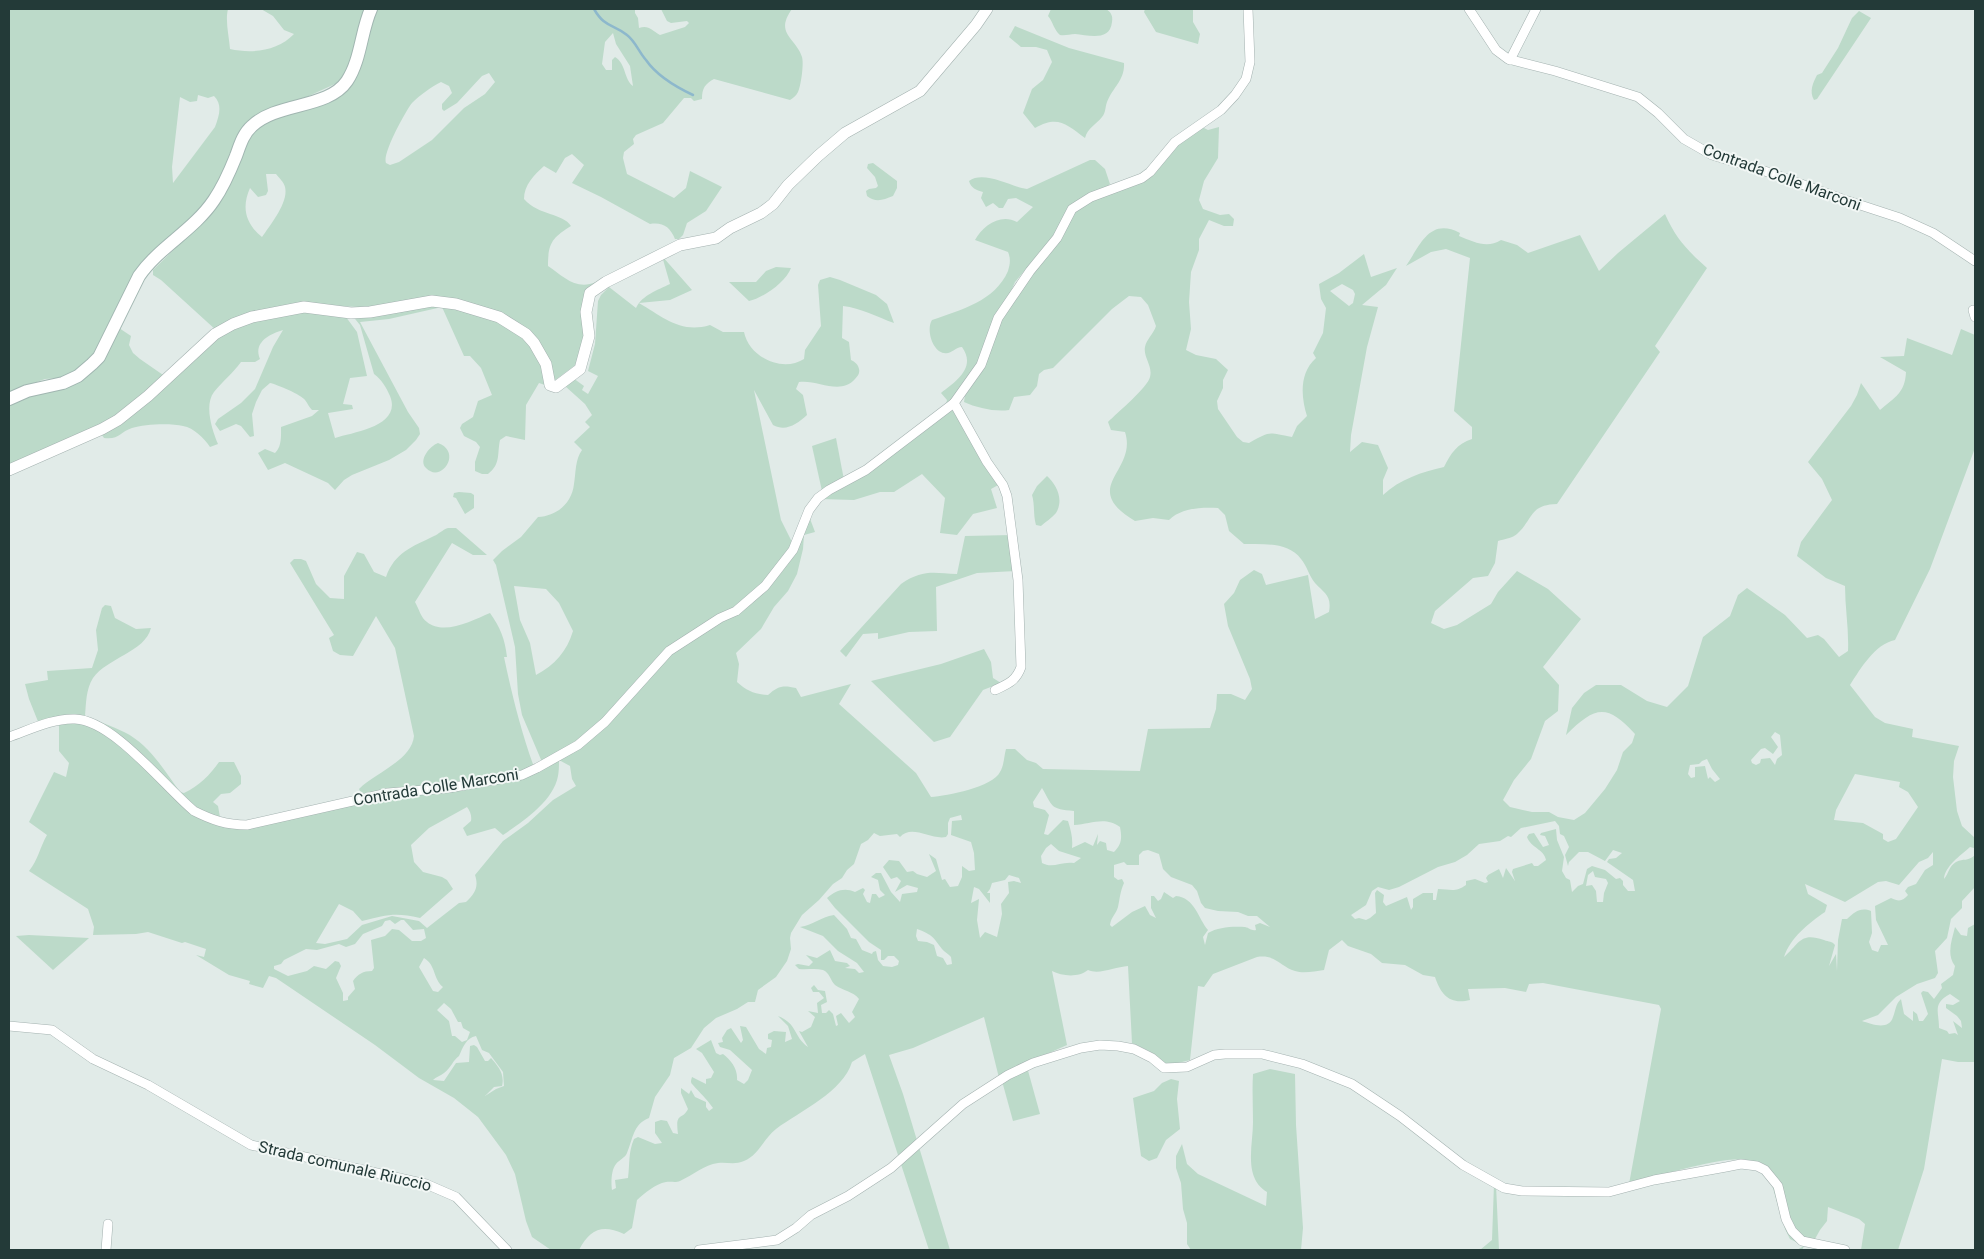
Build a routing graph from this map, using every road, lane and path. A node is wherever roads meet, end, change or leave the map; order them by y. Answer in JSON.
{"nodes":[{"id":1,"x":371,"y":9,"type":"edge"},
{"id":2,"x":987,"y":9,"type":"edge"},
{"id":3,"x":1248,"y":9,"type":"edge"},
{"id":4,"x":1468,"y":9,"type":"edge"},
{"id":5,"x":1536,"y":9,"type":"edge"},
{"id":6,"x":1510,"y":60,"type":"junction"},
{"id":7,"x":1975,"y":261,"type":"edge"},
{"id":8,"x":9,"y":399,"type":"edge"},
{"id":9,"x":954,"y":403,"type":"junction"},
{"id":10,"x":9,"y":470,"type":"edge"},
{"id":11,"x":995,"y":690,"type":"dead end"},
{"id":12,"x":9,"y":737,"type":"edge"},
{"id":13,"x":9,"y":1026,"type":"edge"},
{"id":14,"x":108,"y":1224,"type":"dead end"},
{"id":15,"x":106,"y":1250,"type":"edge"},
{"id":16,"x":507,"y":1250,"type":"edge"},
{"id":17,"x":699,"y":1250,"type":"edge"},
{"id":18,"x":1845,"y":1250,"type":"edge"}],
"edges":[{"from":1,"to":8,"type":"main road"},
{"from":2,"to":10,"type":"street"},
{"from":3,"to":9,"type":"street","name":"Contrada Colle Marconi"},
{"from":4,"to":6,"type":"street","name":"Contrada Colle Marconi"},
{"from":5,"to":6,"type":"street"},
{"from":6,"to":7,"type":"street","name":"Contrada Colle Marconi"},
{"from":9,"to":11,"type":"street"},
{"from":9,"to":12,"type":"street","name":"Contrada Colle Marconi"},
{"from":13,"to":16,"type":"street","name":"Strada comunale Riuccio"},
{"from":14,"to":15,"type":"street"},
{"from":17,"to":18,"type":"street"}]}
